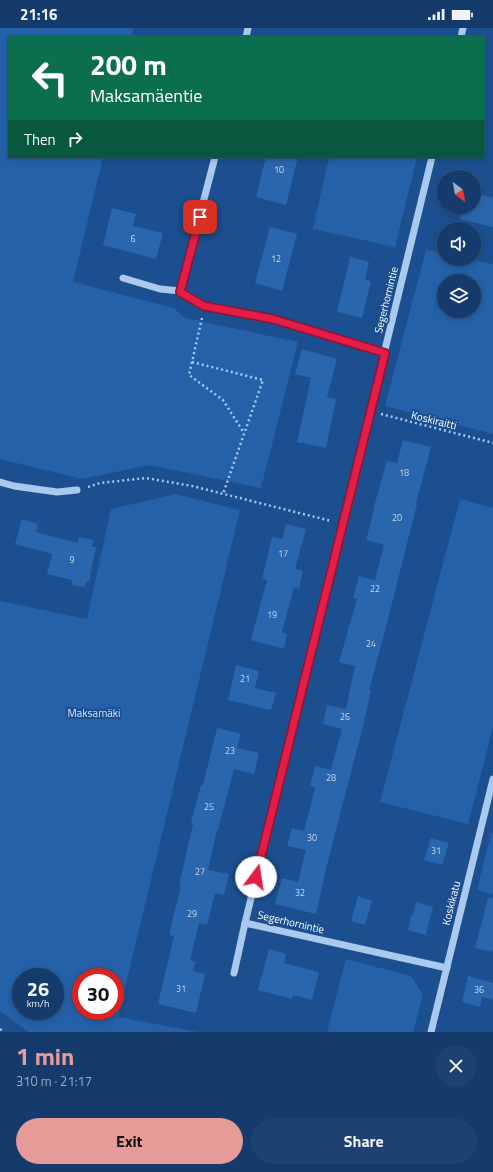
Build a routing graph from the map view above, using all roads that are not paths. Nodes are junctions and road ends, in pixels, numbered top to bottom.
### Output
1 (215, 158) edge
2 (432, 158) edge
3 (123, 278) dead end
4 (180, 292) junction
5 (385, 353) junction
6 (0, 482) edge
7 (77, 490) road end
8 (493, 779) edge
9 (245, 923) junction
10 (447, 968) junction
11 (234, 973) dead end
12 (431, 1032) edge

1 - 4 street
2 - 5 street, Segerhornintie
3 - 4 street
4 - 5 street
5 - 9 street, Segerhornintie
6 - 7 street
8 - 10 street, Koskikatu
9 - 10 street, Segerhornintie
9 - 11 street
10 - 12 street, Koskikatu

